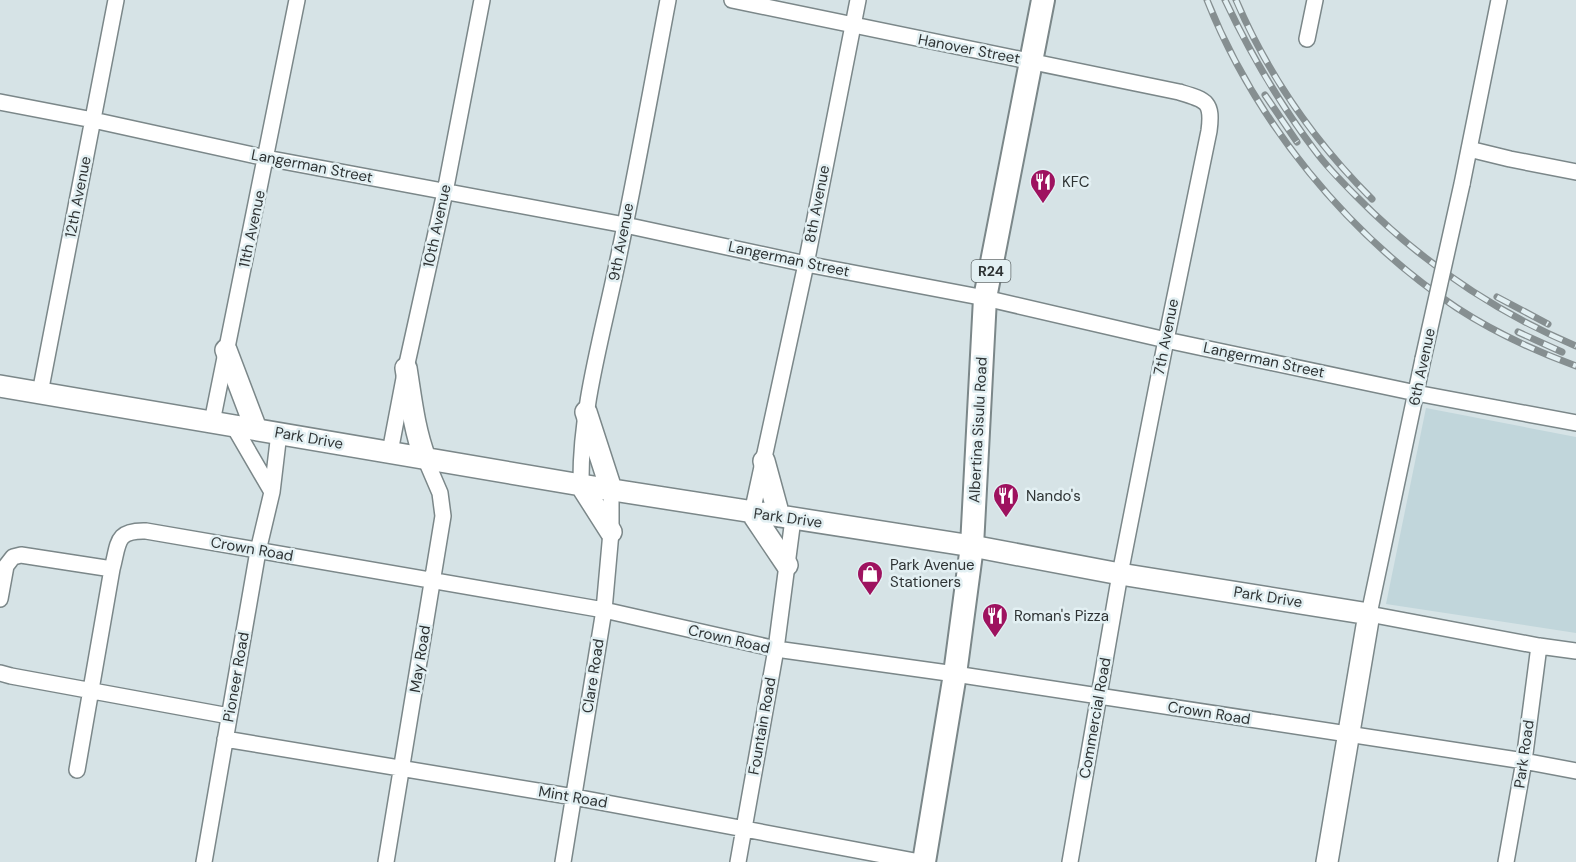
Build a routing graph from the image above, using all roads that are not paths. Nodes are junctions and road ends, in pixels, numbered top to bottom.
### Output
1 (116, 0) edge
2 (297, 0) edge
3 (482, 0) edge
4 (668, 0) edge
5 (732, 0) edge
6 (858, 0) edge
7 (1043, 0) edge
8 (1315, 0) edge
9 (1499, 0) edge
10 (852, 26) junction
11 (1307, 39) dead end
12 (1031, 62) junction
13 (0, 102) edge
14 (1206, 102) joint
15 (93, 120) junction
16 (1469, 149) junction
17 (266, 158) junction
18 (1576, 172) edge
19 (445, 192) junction
20 (625, 225) junction
21 (806, 264) junction
22 (986, 298) junction
23 (1166, 340) junction
24 (226, 350) junction
25 (406, 368) junction
26 (0, 387) edge
27 (40, 393) junction
28 (1416, 393) junction
29 (586, 412) junction
30 (212, 422) junction
31 (1576, 423) edge
32 (233, 425) junction
33 (256, 429) junction
34 (279, 433) junction
35 (390, 452) junction
36 (425, 458) junction
37 (764, 461) junction
38 (581, 485) junction
39 (611, 489) junction
40 (272, 492) junction
41 (752, 513) junction
42 (786, 517) junction
43 (611, 532) junction
44 (972, 546) junction
45 (258, 551) junction
46 (787, 565) junction
47 (112, 569) junction
48 (1120, 574) junction
49 (433, 580) junction
50 (0, 599) edge
51 (604, 610) junction
52 (1368, 614) junction
53 (1539, 646) junction
54 (776, 649) junction
55 (1576, 651) edge
56 (0, 673) edge
57 (955, 674) junction
58 (91, 690) junction
59 (1099, 696) junction
60 (229, 716) junction
61 (1349, 735) junction
62 (225, 739) junction
63 (1524, 761) junction
64 (401, 768) junction
65 (77, 770) dead end
66 (1576, 771) edge
67 (574, 797) junction
68 (744, 829) junction
69 (204, 862) edge
70 (386, 862) edge
71 (563, 862) edge
72 (738, 862) edge
73 (922, 862) edge
74 (1070, 862) edge
75 (1327, 862) edge
76 (1506, 862) edge

1 - 15 street, 12th Avenue
2 - 17 street, 11th Avenue
3 - 19 street, 10th Avenue
4 - 20 street, 9th Avenue
5 - 10 street, Hanover Street
6 - 10 street, 8th Avenue
7 - 12 main road, Albertina Sisulu Road / R24
8 - 11 street
9 - 16 street, 6th Avenue
10 - 12 street, Hanover Street
10 - 21 street, 8th Avenue
12 - 14 street, Hanover Street
12 - 22 main road, Albertina Sisulu Road / R24
13 - 15 street, Langerman Street
14 - 23 street, 7th Avenue
15 - 17 street, Langerman Street
15 - 27 street, 12th Avenue
16 - 18 street
16 - 28 street, 6th Avenue, bridge
17 - 19 street, Langerman Street
17 - 24 street, 11th Avenue
19 - 20 street, Langerman Street
19 - 25 street, 10th Avenue
20 - 21 street, Langerman Street
20 - 29 street, 9th Avenue
21 - 22 street, Langerman Street
21 - 37 street, 8th Avenue
22 - 23 street, Langerman Street
22 - 44 main road, Albertina Sisulu Road / R24
23 - 28 street, Langerman Street
23 - 48 street, 7th Avenue
24 - 30 street, 11th Avenue
24 - 33 street
25 - 35 street, 10th Avenue
25 - 36 street
26 - 27 street, Park Drive
27 - 30 street, Park Drive
28 - 31 street, Langerman Street
28 - 52 street, 6th Avenue
29 - 38 street, 9th Avenue
29 - 39 street
30 - 32 street, Park Drive
32 - 33 street, Park Drive
32 - 40 street
33 - 34 street, Park Drive
34 - 35 street, Park Drive
34 - 40 street, Pioneer Road
35 - 36 street, Park Drive
36 - 38 street, Park Drive
36 - 49 street, May Road
37 - 41 street, 8th Avenue
37 - 42 street
38 - 39 street, Park Drive
38 - 43 street
39 - 41 street, Park Drive
39 - 43 street, Clare Road
40 - 45 street, Pioneer Road
41 - 42 street, Park Drive
41 - 46 street
42 - 44 street, Park Drive
42 - 46 street, Fountain Road
43 - 51 street, Clare Road
44 - 48 street, Park Drive
44 - 57 main road, Albertina Sisulu Road / R24
45 - 47 street, Crown Road
45 - 49 street, Crown Road
45 - 60 street, Pioneer Road
46 - 54 street, Fountain Road
47 - 50 street
47 - 58 street, Crown Road
48 - 52 street, Park Drive
48 - 59 street, Commercial Road
49 - 51 street, Crown Road
49 - 64 street, May Road
51 - 54 street, Crown Road
51 - 67 street, Clare Road
52 - 53 street, Park Drive
52 - 61 street, 6th Avenue
53 - 55 street, Park Drive
53 - 63 street, Park Road
54 - 57 street, Crown Road
54 - 68 street, Fountain Road
56 - 58 street
57 - 59 street, Crown Road
57 - 73 main road, Albertina Sisulu Road / R24
58 - 60 street
58 - 65 street, Crown Road
59 - 61 street, Crown Road
59 - 74 street, Commercial Road
60 - 62 street, Pioneer Road
61 - 63 street, Crown Road
61 - 75 street, 6th Avenue
62 - 64 street, Mint Road
62 - 69 street, Pioneer Road
63 - 66 street, Crown Road
63 - 76 street, Park Road
64 - 67 street, Mint Road
64 - 70 street, May Road
67 - 68 street, Mint Road
67 - 71 street, Clare Road
68 - 72 street, Fountain Road
68 - 73 street, Mint Road

